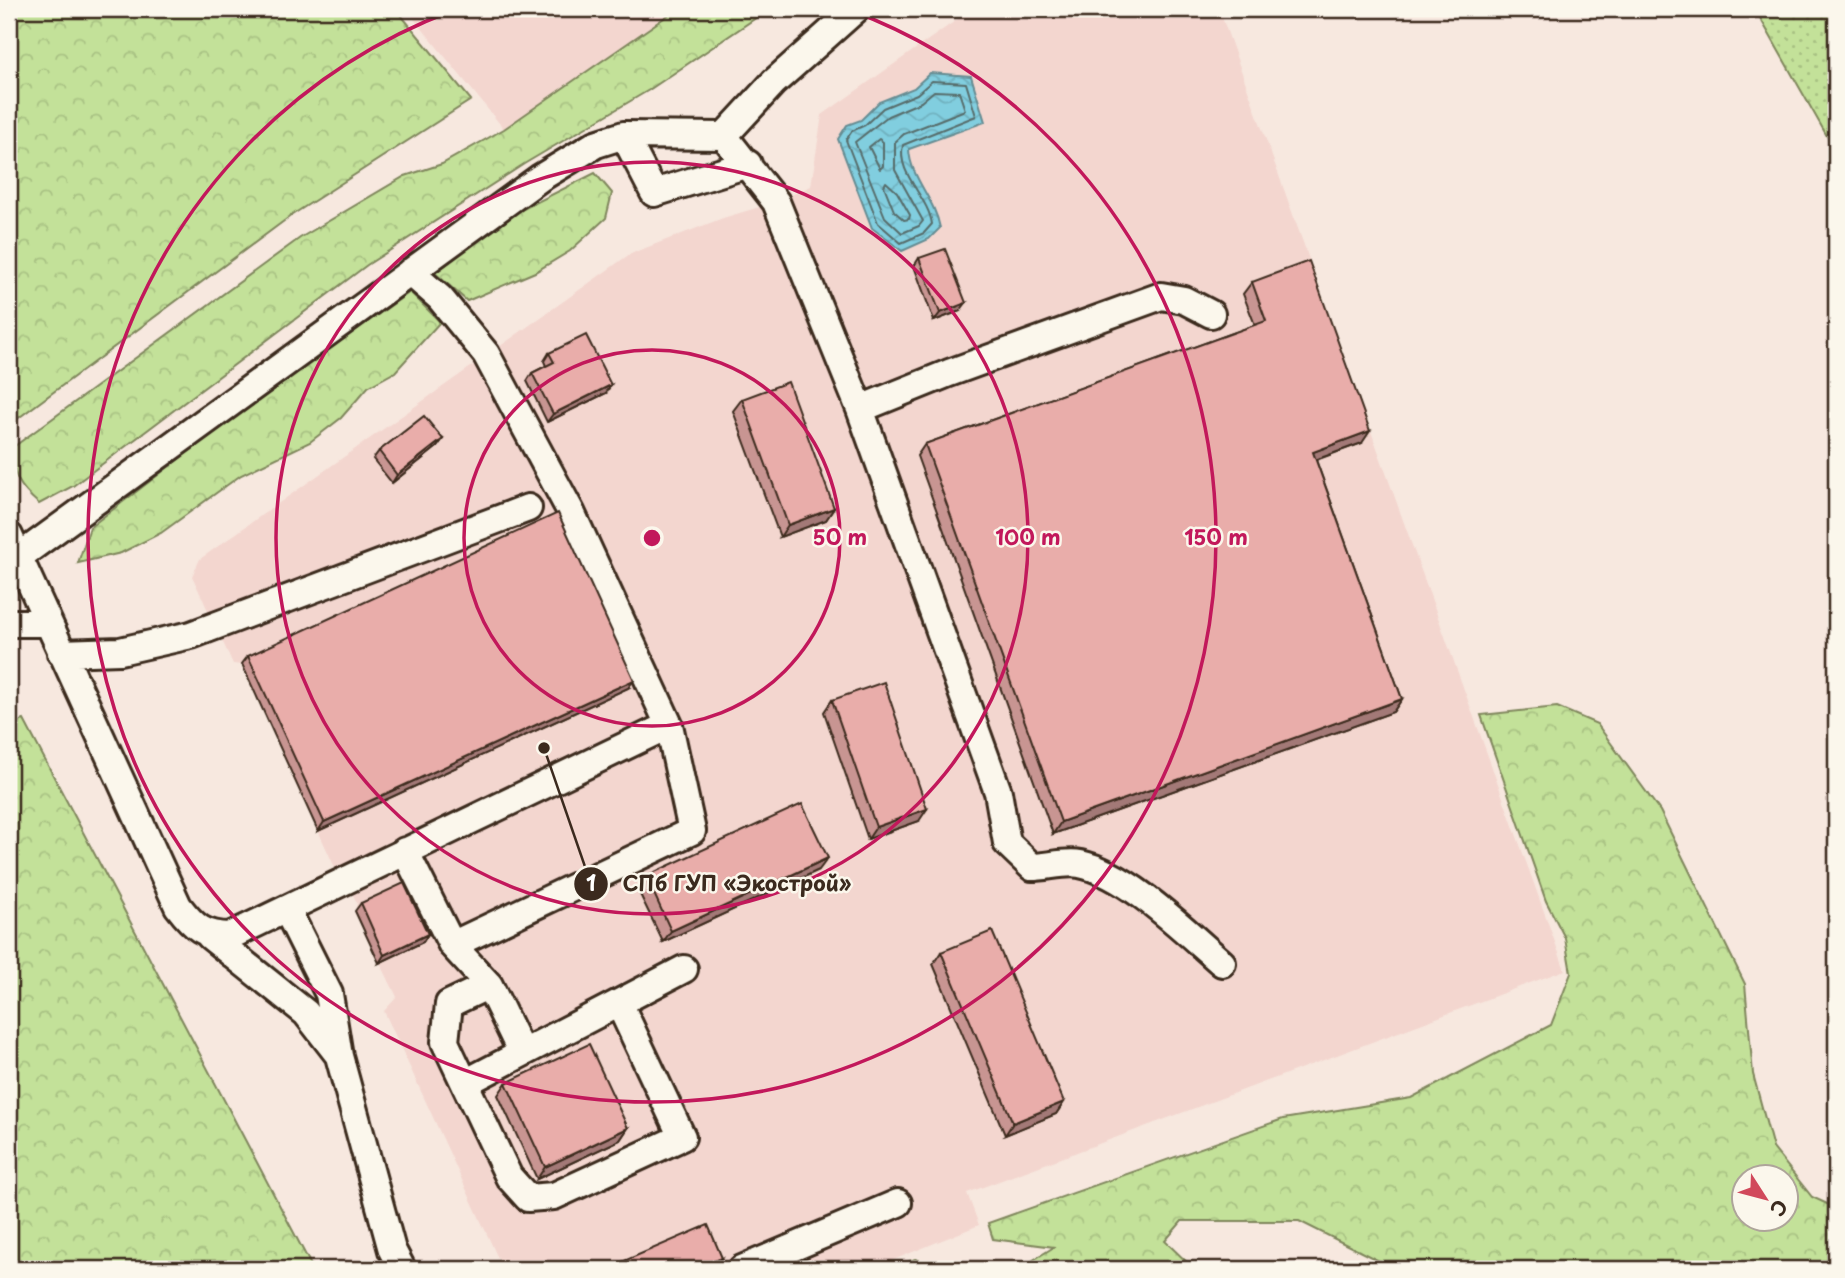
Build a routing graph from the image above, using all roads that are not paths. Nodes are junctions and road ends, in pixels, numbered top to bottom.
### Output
1 (856, 9) edge
2 (624, 135) junction
3 (724, 136) junction
4 (748, 164) junction
5 (410, 272) junction
6 (1211, 314) dead end
7 (860, 410) junction
8 (528, 508) dead end
9 (12, 552) edge
10 (9, 622) edge
11 (48, 624) junction
12 (61, 653) junction
13 (669, 725) junction
14 (405, 851) junction
15 (288, 910) junction
16 (210, 936) junction
17 (452, 945) junction
18 (1222, 963) dead end
19 (684, 969) dead end
20 (489, 985) junction
21 (619, 1003) junction
22 (522, 1053) junction
23 (339, 1056) junction
24 (465, 1083) junction
25 (898, 1203) dead end
26 (402, 1269) edge
27 (742, 1269) edge

1 - 3 street
2 - 3 street
2 - 4 street
2 - 5 street
3 - 4 street
4 - 7 street
5 - 9 street
5 - 13 street
6 - 7 street
7 - 18 street
8 - 12 street
9 - 11 street
10 - 11 street
11 - 12 street
12 - 16 street
13 - 14 street
13 - 17 street
14 - 15 street
14 - 17 street
15 - 16 street
15 - 23 street
16 - 23 street
17 - 20 street
19 - 21 street
20 - 22 street
20 - 24 street
21 - 22 street
21 - 24 street
22 - 24 street
23 - 26 street
25 - 27 street

